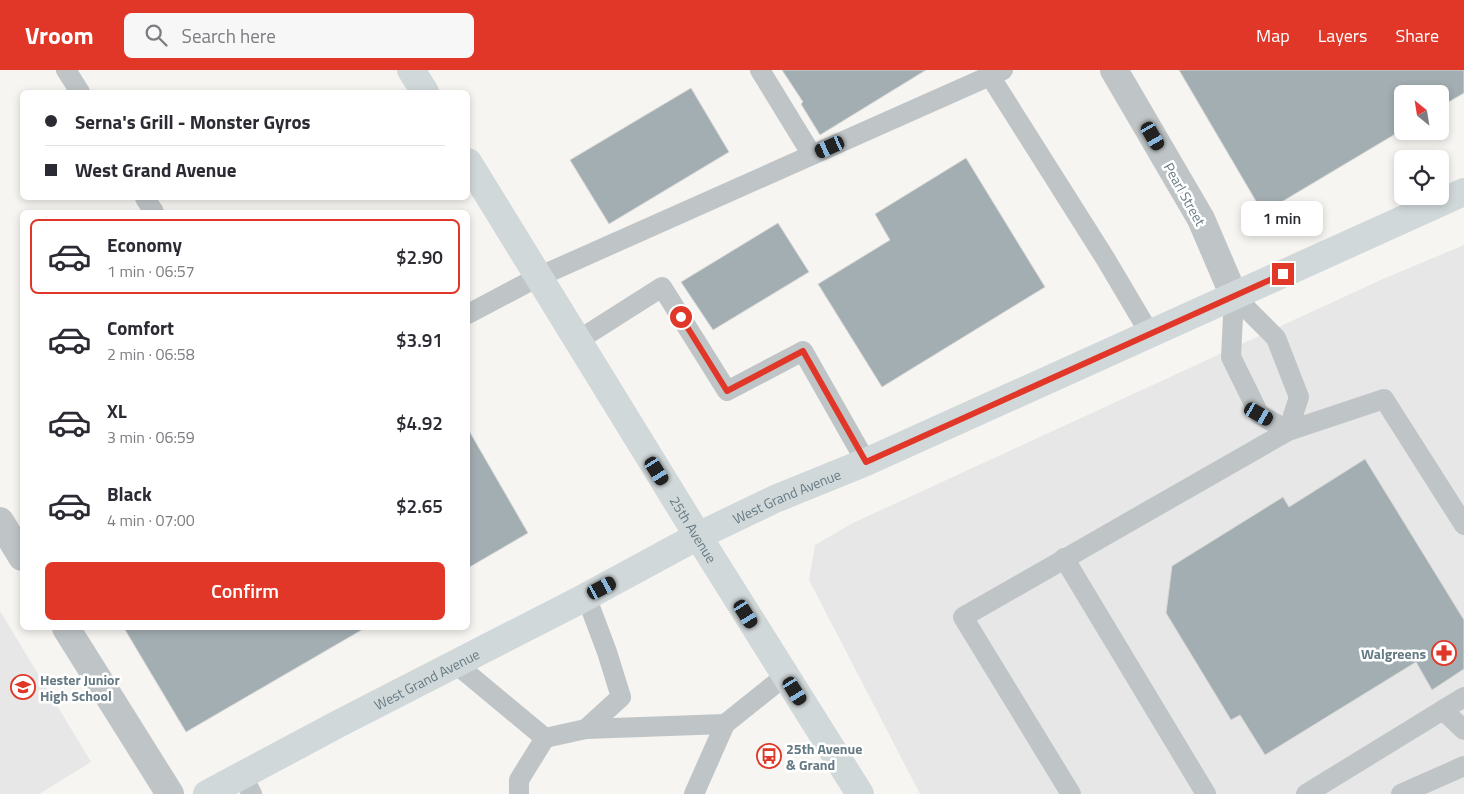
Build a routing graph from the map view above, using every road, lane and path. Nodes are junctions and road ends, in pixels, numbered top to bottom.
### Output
1 (66, 70) edge
2 (411, 70) edge
3 (760, 70) edge
4 (1114, 70) edge
5 (997, 73) edge
6 (79, 90) edge
7 (424, 90) edge
8 (812, 155) junction
9 (470, 165) edge
10 (1464, 192) edge
11 (538, 277) junction
12 (1234, 296) junction
13 (470, 313) edge
14 (1150, 334) junction
15 (577, 341) junction
16 (1288, 431) junction
17 (866, 462) junction
18 (0, 521) edge
19 (1464, 525) edge
20 (698, 536) junction
21 (20, 550) edge
22 (1064, 558) junction
23 (586, 596) junction
24 (67, 630) edge
25 (456, 664) junction
26 (785, 676) junction
27 (1464, 697) edge
28 (1443, 710) junction
29 (725, 724) junction
30 (586, 729) junction
31 (1464, 730) edge
32 (545, 738) junction
33 (1464, 766) edge
34 (247, 785) edge
35 (170, 794) edge
36 (207, 794) edge
37 (519, 794) edge
38 (694, 794) edge
39 (860, 794) edge
40 (1071, 794) edge
41 (1206, 794) edge
42 (1306, 794) edge
43 (1400, 794) edge

1 - 6 lane
2 - 7 main road
3 - 8 lane
4 - 12 street, Pearl Street
5 - 8 lane
5 - 14 lane
8 - 11 lane
9 - 11 main road, 25th Avenue
10 - 12 main road, West Grand Avenue
11 - 13 lane
11 - 15 main road, 25th Avenue
12 - 14 main road, West Grand Avenue
12 - 16 lane
12 - 16 lane
14 - 17 main road, West Grand Avenue
15 - 17 lane
15 - 20 main road, 25th Avenue
16 - 19 lane
16 - 22 lane
17 - 20 main road, West Grand Avenue
18 - 21 street
20 - 23 main road, West Grand Avenue
20 - 26 main road, 25th Avenue
22 - 40 lane
22 - 41 lane
23 - 25 main road, West Grand Avenue
23 - 30 lane
24 - 35 street
25 - 32 lane
25 - 34 main road, West Grand Avenue
26 - 29 lane
26 - 39 main road, 25th Avenue
27 - 28 lane
28 - 31 lane
28 - 42 lane
29 - 30 lane
29 - 38 lane
30 - 32 lane
32 - 37 lane
33 - 43 lane
34 - 36 main road, West Grand Avenue

